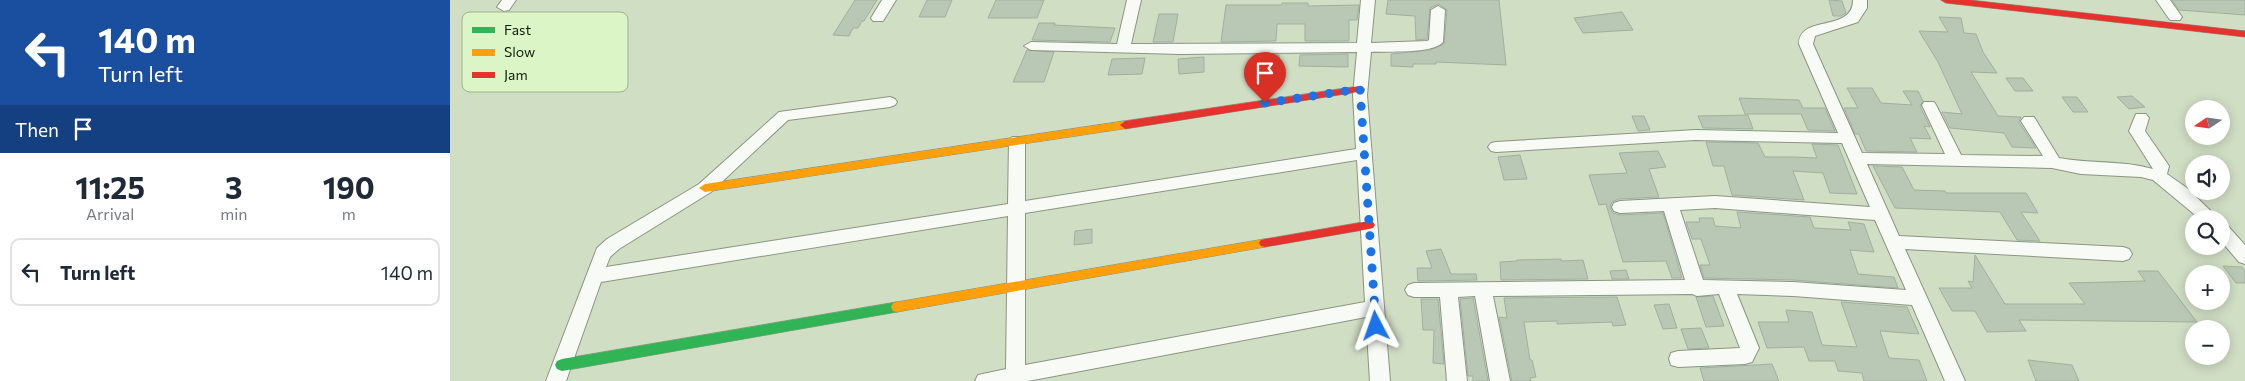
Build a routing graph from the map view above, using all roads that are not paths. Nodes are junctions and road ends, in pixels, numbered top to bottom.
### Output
1 (889, 0) edge
2 (1134, 0) edge
3 (1368, 0) edge
4 (1860, 0) edge
5 (1946, 0) edge
6 (2040, 0) edge
7 (2163, 0) edge
8 (1438, 10) dead end
9 (2175, 17) junction
10 (878, 18) dead end
11 (2245, 25) edge
12 (2245, 34) edge
13 (1031, 46) dead end
14 (1365, 48) junction
15 (1123, 49) junction
16 (1360, 89) junction
17 (890, 102) dead end
18 (1928, 105) dead end
19 (2141, 118) dead end
20 (2029, 121) dead end
21 (1846, 138) junction
22 (1017, 141) junction
23 (1496, 147) dead end
24 (1364, 153) junction
25 (1857, 158) junction
26 (1956, 160) junction
27 (2052, 162) junction
28 (2160, 176) junction
29 (705, 188) junction
30 (1670, 204) junction
31 (1620, 207) dead end
32 (1016, 208) junction
33 (2201, 210) edge
34 (1881, 214) junction
35 (1368, 225) junction
36 (2230, 240) edge
37 (1894, 242) junction
38 (2123, 254) dead end
39 (2245, 257) edge
40 (595, 276) junction
41 (1016, 286) junction
42 (1725, 287) junction
43 (1697, 289) junction
44 (1414, 290) dead end
45 (1448, 290) junction
46 (1483, 290) junction
47 (1917, 298) junction
48 (1374, 308) junction
49 (1678, 359) dead end
50 (562, 365) junction
51 (1015, 378) edge
52 (556, 381) edge
53 (985, 381) edge
54 (1380, 381) edge
55 (1457, 381) edge
56 (1500, 381) edge
57 (1955, 381) edge

1 - 10 street
2 - 15 street
3 - 14 street
4 - 21 street
5 - 12 main road
6 - 9 main road
7 - 9 street
8 - 14 street
9 - 11 main road
13 - 15 street
14 - 15 street
14 - 16 street
16 - 22 main road
16 - 24 street
17 - 29 street
18 - 26 street
19 - 28 street
20 - 27 street
21 - 23 street
21 - 25 street
22 - 29 main road
22 - 32 street
24 - 32 street
24 - 35 street
25 - 26 street
25 - 34 street
26 - 27 street
27 - 28 street
28 - 33 street
29 - 40 street
30 - 31 street
30 - 34 street
30 - 43 street
32 - 40 street
32 - 41 street
34 - 37 street
35 - 41 main road
35 - 48 street
36 - 39 street
37 - 38 street
37 - 47 street
40 - 50 street
41 - 50 main road
41 - 51 street
42 - 43 street
42 - 47 street
42 - 49 street
43 - 46 street
44 - 45 street
45 - 46 street
45 - 55 street
46 - 56 street
47 - 57 street
48 - 51 street
48 - 54 street
50 - 52 street
51 - 53 street

